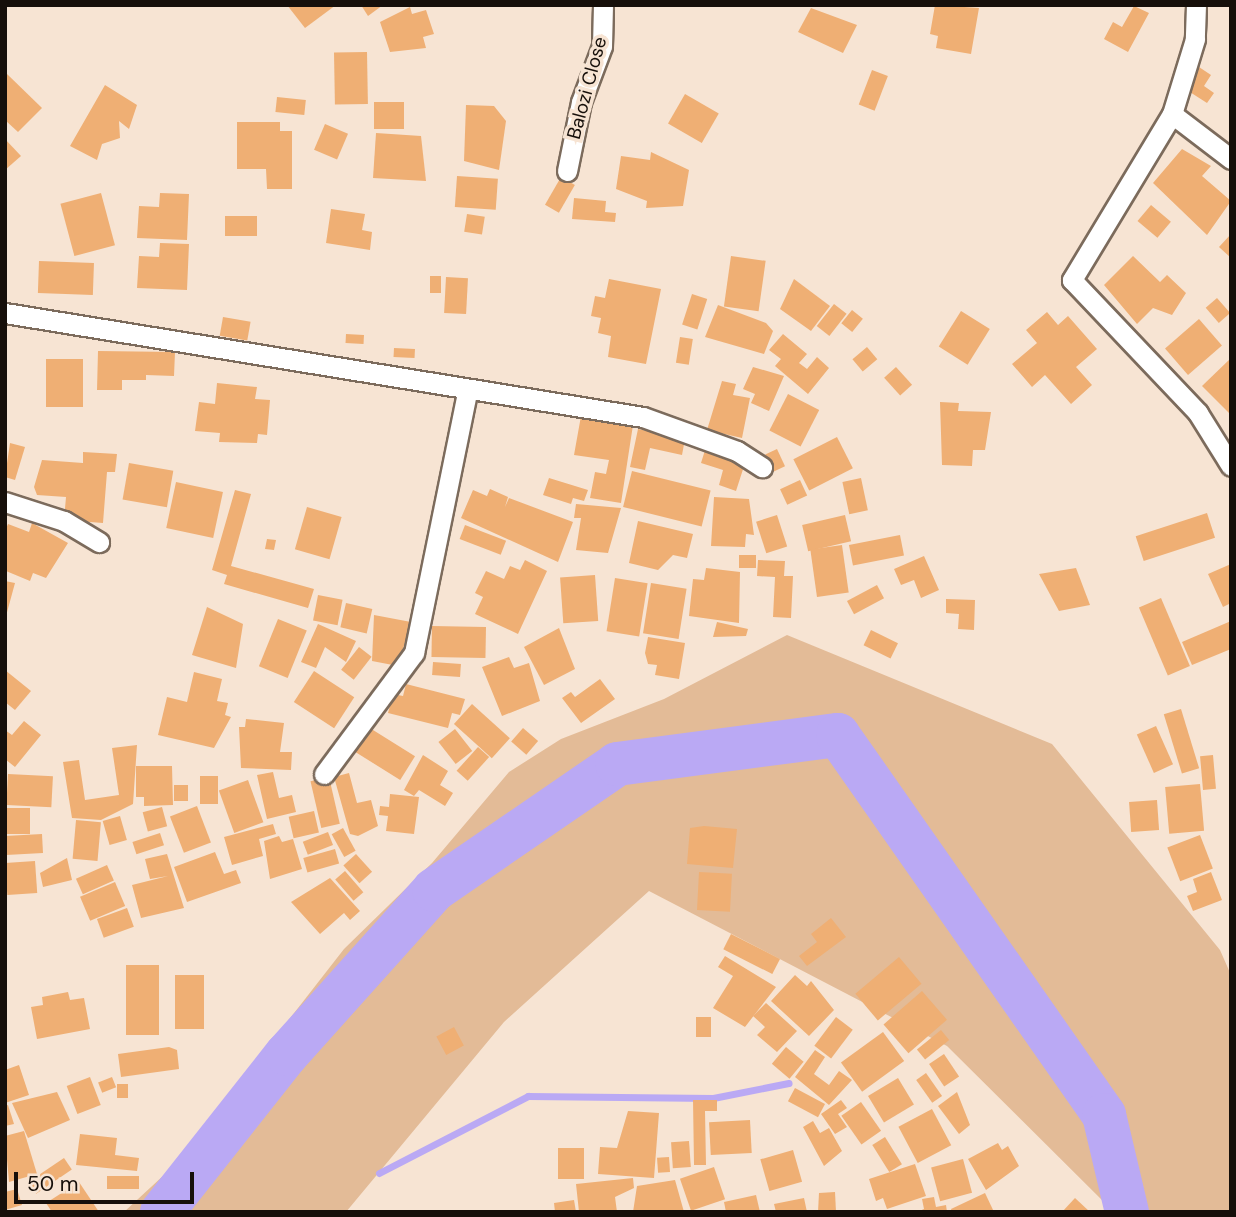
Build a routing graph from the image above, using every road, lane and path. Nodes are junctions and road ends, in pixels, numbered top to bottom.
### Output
1 (603, 5) edge
2 (1196, 5) edge
3 (1172, 114) junction
4 (1231, 159) edge
5 (567, 171) dead end
6 (5, 313) edge
7 (467, 392) junction
8 (1231, 466) edge
9 (762, 467) dead end
10 (5, 502) edge
11 (99, 542) dead end
12 (324, 774) dead end

1 - 5 street, Balozi Close
2 - 3 street
3 - 4 street
3 - 8 street
6 - 7 street
7 - 9 street
7 - 12 street
10 - 11 street

